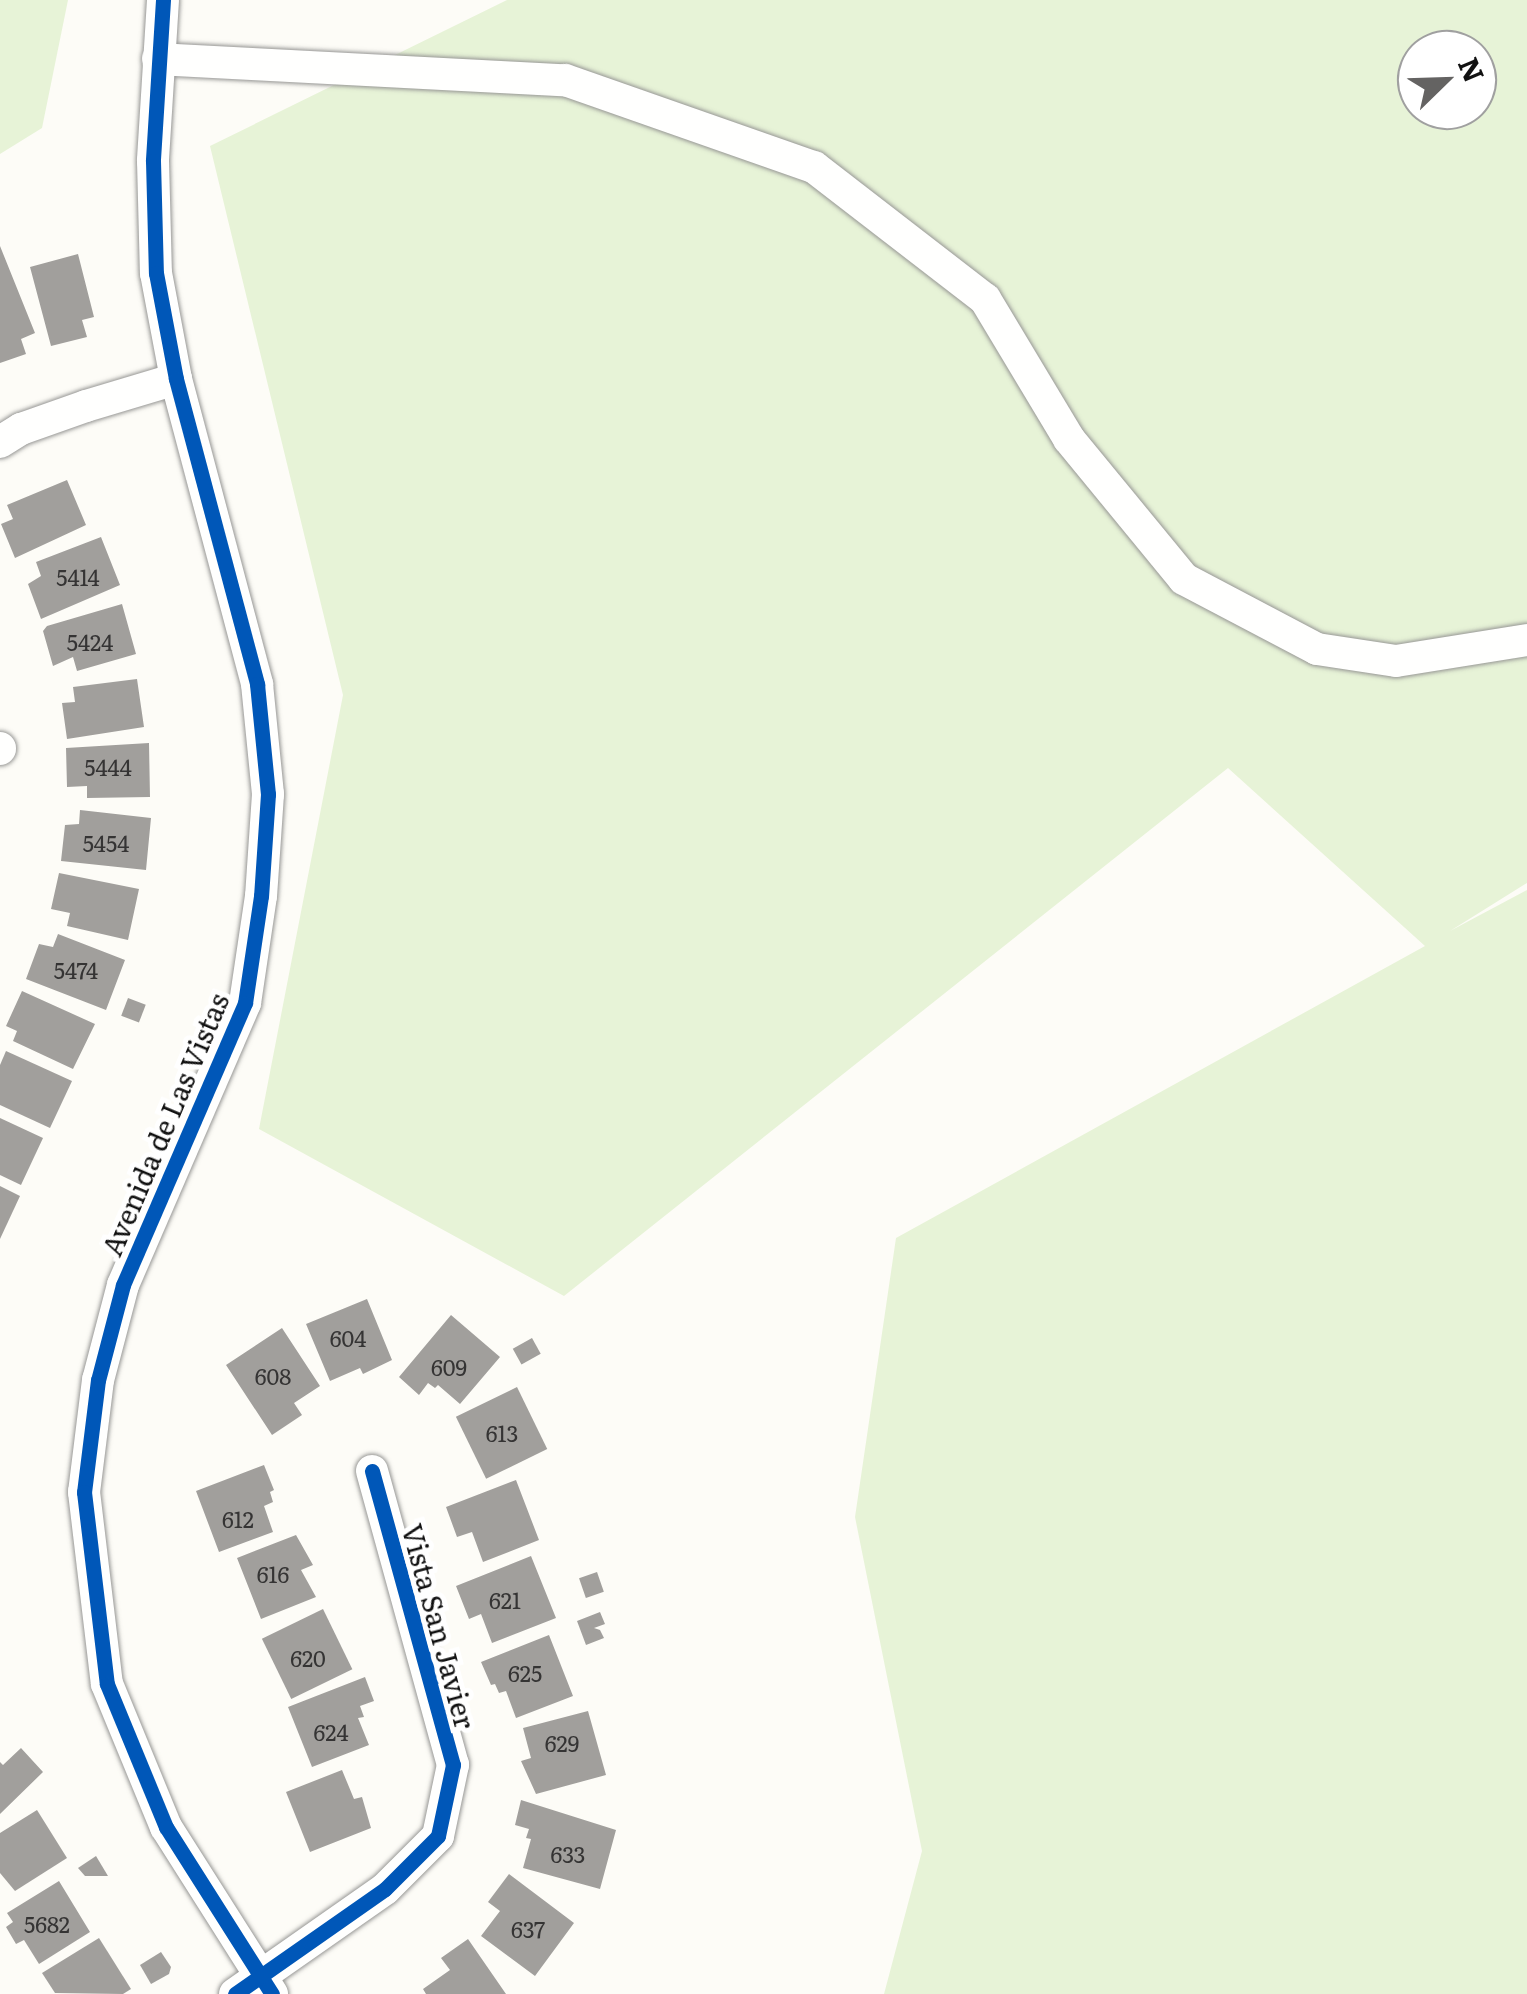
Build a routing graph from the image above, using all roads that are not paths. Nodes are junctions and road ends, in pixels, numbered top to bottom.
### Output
1 (163, 0) edge
2 (158, 59) junction
3 (176, 379) junction
4 (0, 442) edge
5 (1527, 640) edge
6 (372, 1471) dead end
7 (256, 1989) edge

1 - 2 street, Avenida de Las Vistas
2 - 3 street, Avenida de Las Vistas
2 - 5 street
3 - 4 street
3 - 7 street, Avenida de Las Vistas
6 - 7 street, Vista San Javier

